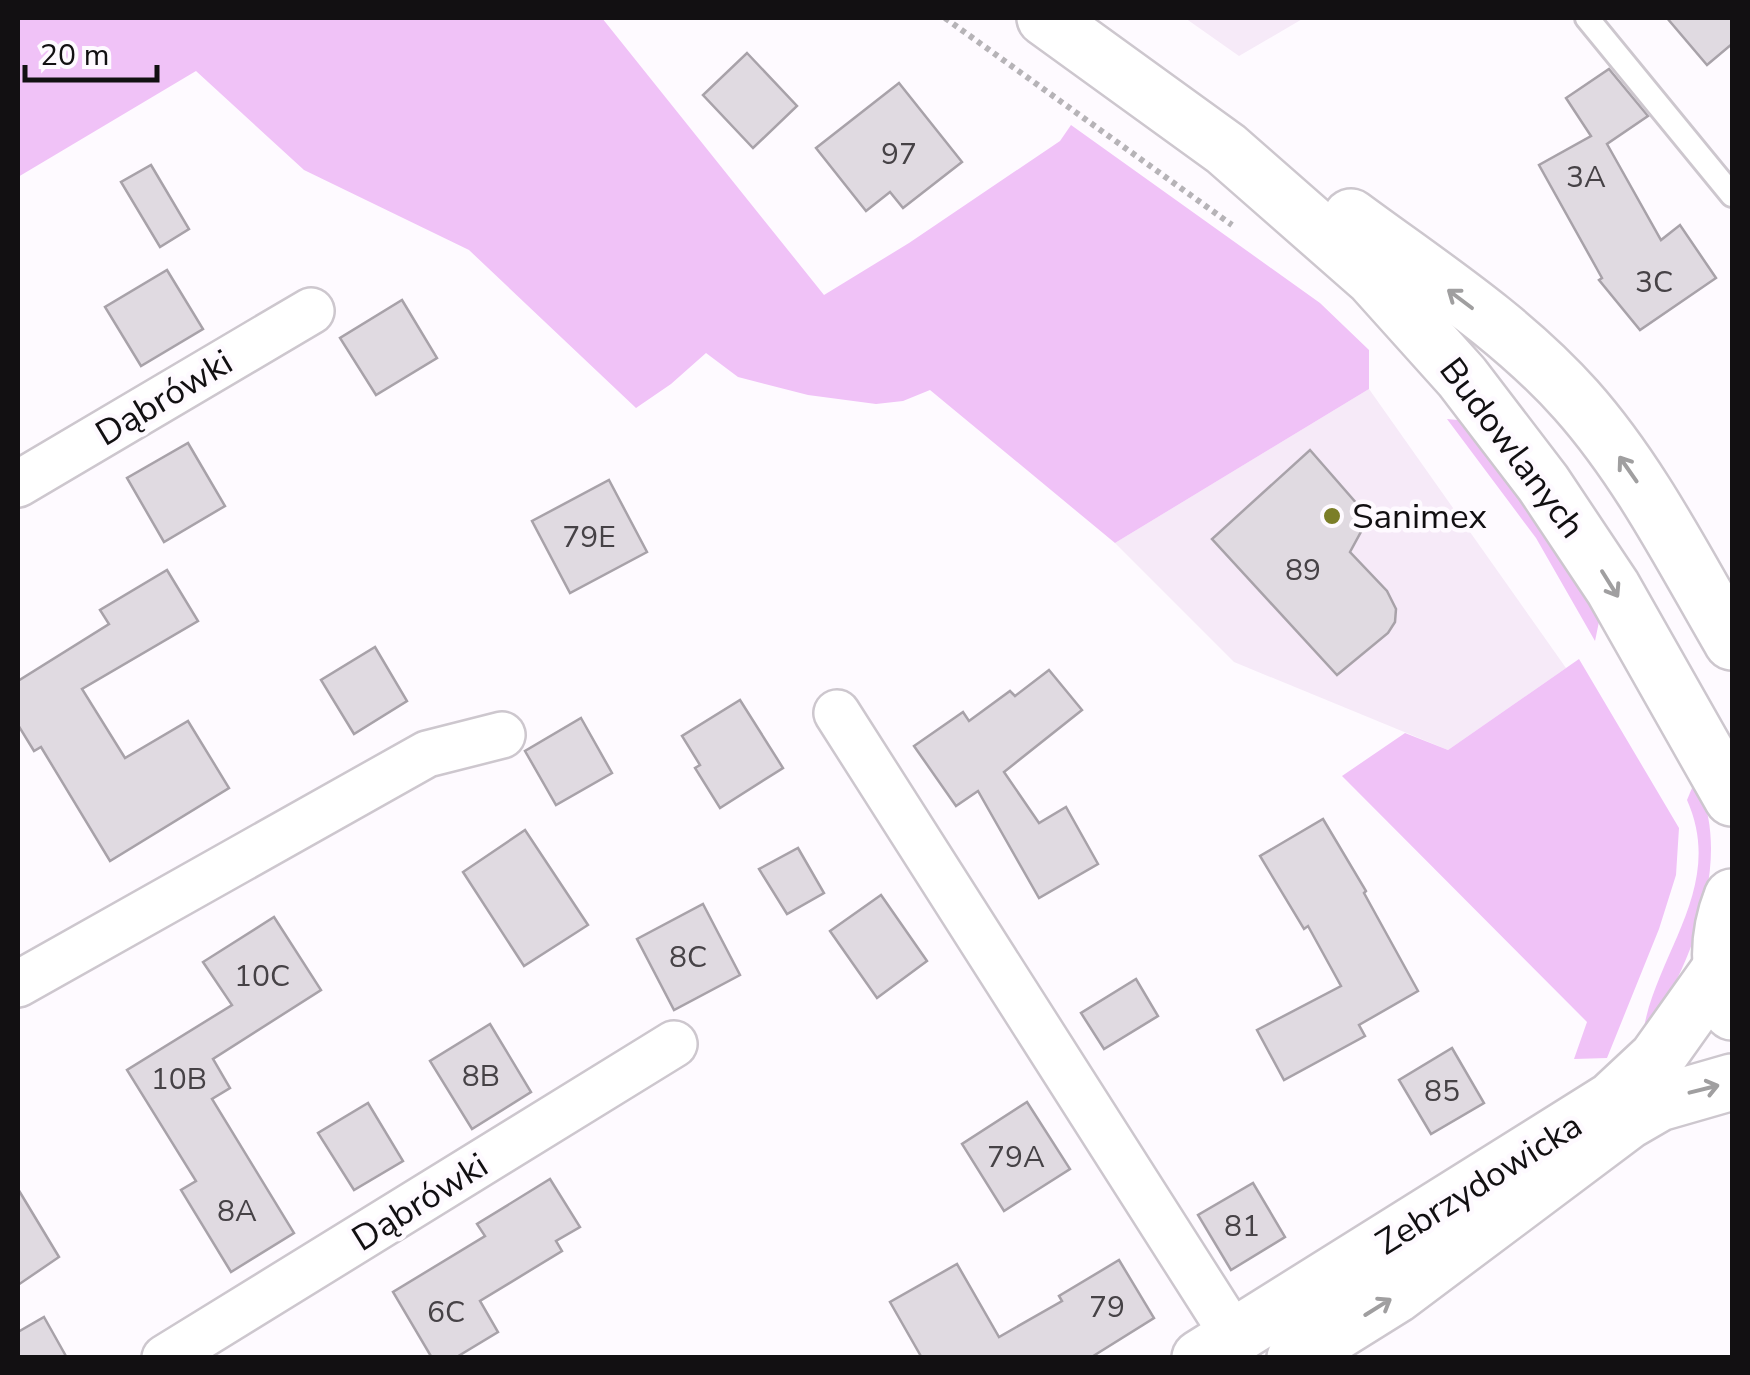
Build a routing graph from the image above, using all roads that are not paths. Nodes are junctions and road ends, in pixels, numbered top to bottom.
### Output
1 (1044, 18) edge
2 (1587, 18) edge
3 (1226, 149) junction
4 (1732, 194) edge
5 (311, 311) dead end
6 (18, 484) edge
7 (1732, 642) edge
8 (837, 713) dead end
9 (502, 735) dead end
10 (1732, 798) edge
11 (1732, 897) edge
12 (18, 984) edge
13 (1727, 990) edge
14 (674, 1044) dead end
15 (1732, 1082) edge
16 (1223, 1350) edge
17 (164, 1358) edge
18 (1295, 1358) edge

1 - 3 main road, Budowlanych
2 - 4 lane
7 -> 3 main road, Budowlanych
3 -> 10 main road, Budowlanych
5 - 6 street, Dąbrówki
8 - 16 street
9 - 12 street
11 - 13 main road
13 - 16 main road, Zebrzydowicka
14 - 17 street, Dąbrówki
18 -> 15 main road, Zebrzydowicka

